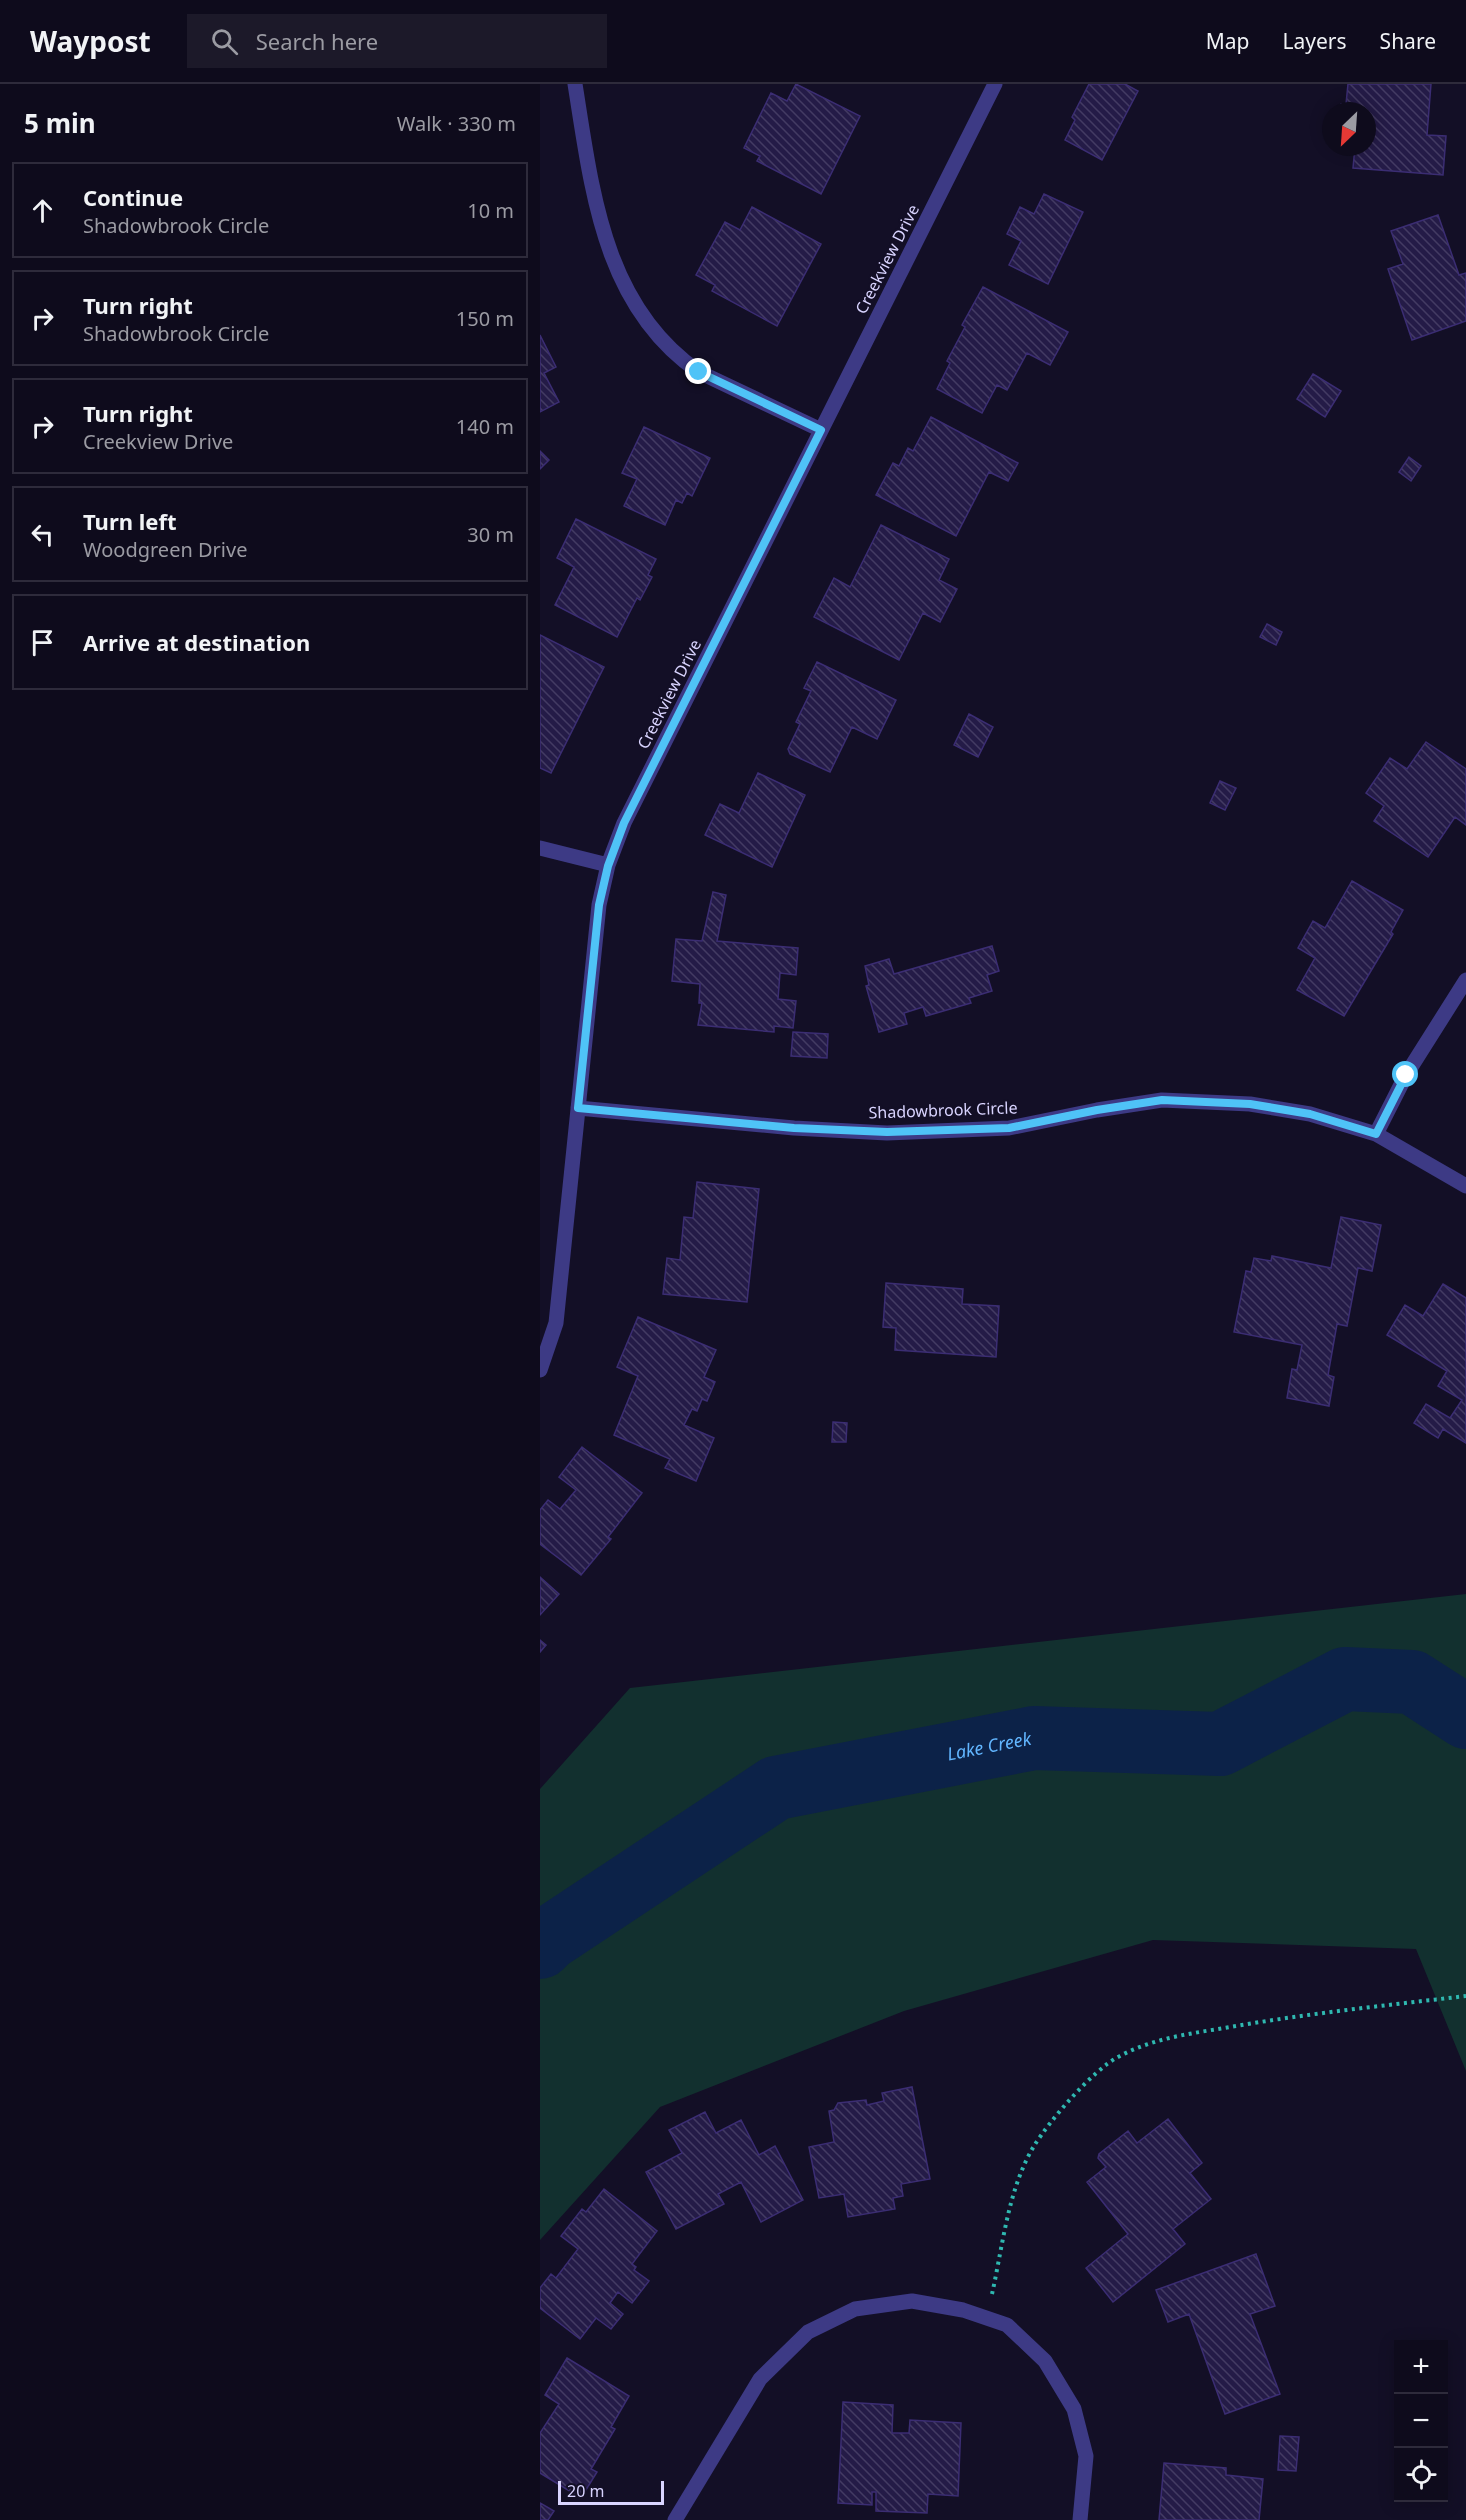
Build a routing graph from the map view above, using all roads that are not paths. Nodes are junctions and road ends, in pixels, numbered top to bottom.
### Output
1 (575, 84) edge
2 (995, 84) edge
3 (821, 430) junction
4 (540, 848) edge
5 (608, 866) junction
6 (1466, 980) edge
7 (578, 1108) junction
8 (1376, 1134) junction
9 (1466, 1186) edge
10 (540, 1370) edge
11 (675, 2520) edge
12 (1080, 2520) edge

1 - 3 street
2 - 3 street, Creekview Drive
3 - 5 street, Creekview Drive
4 - 5 street
5 - 7 street, Creekview Drive
6 - 8 street
7 - 8 street, Shadowbrook Circle
7 - 10 street, Creekview Drive
8 - 9 street, Shadowbrook Circle
11 - 12 street

